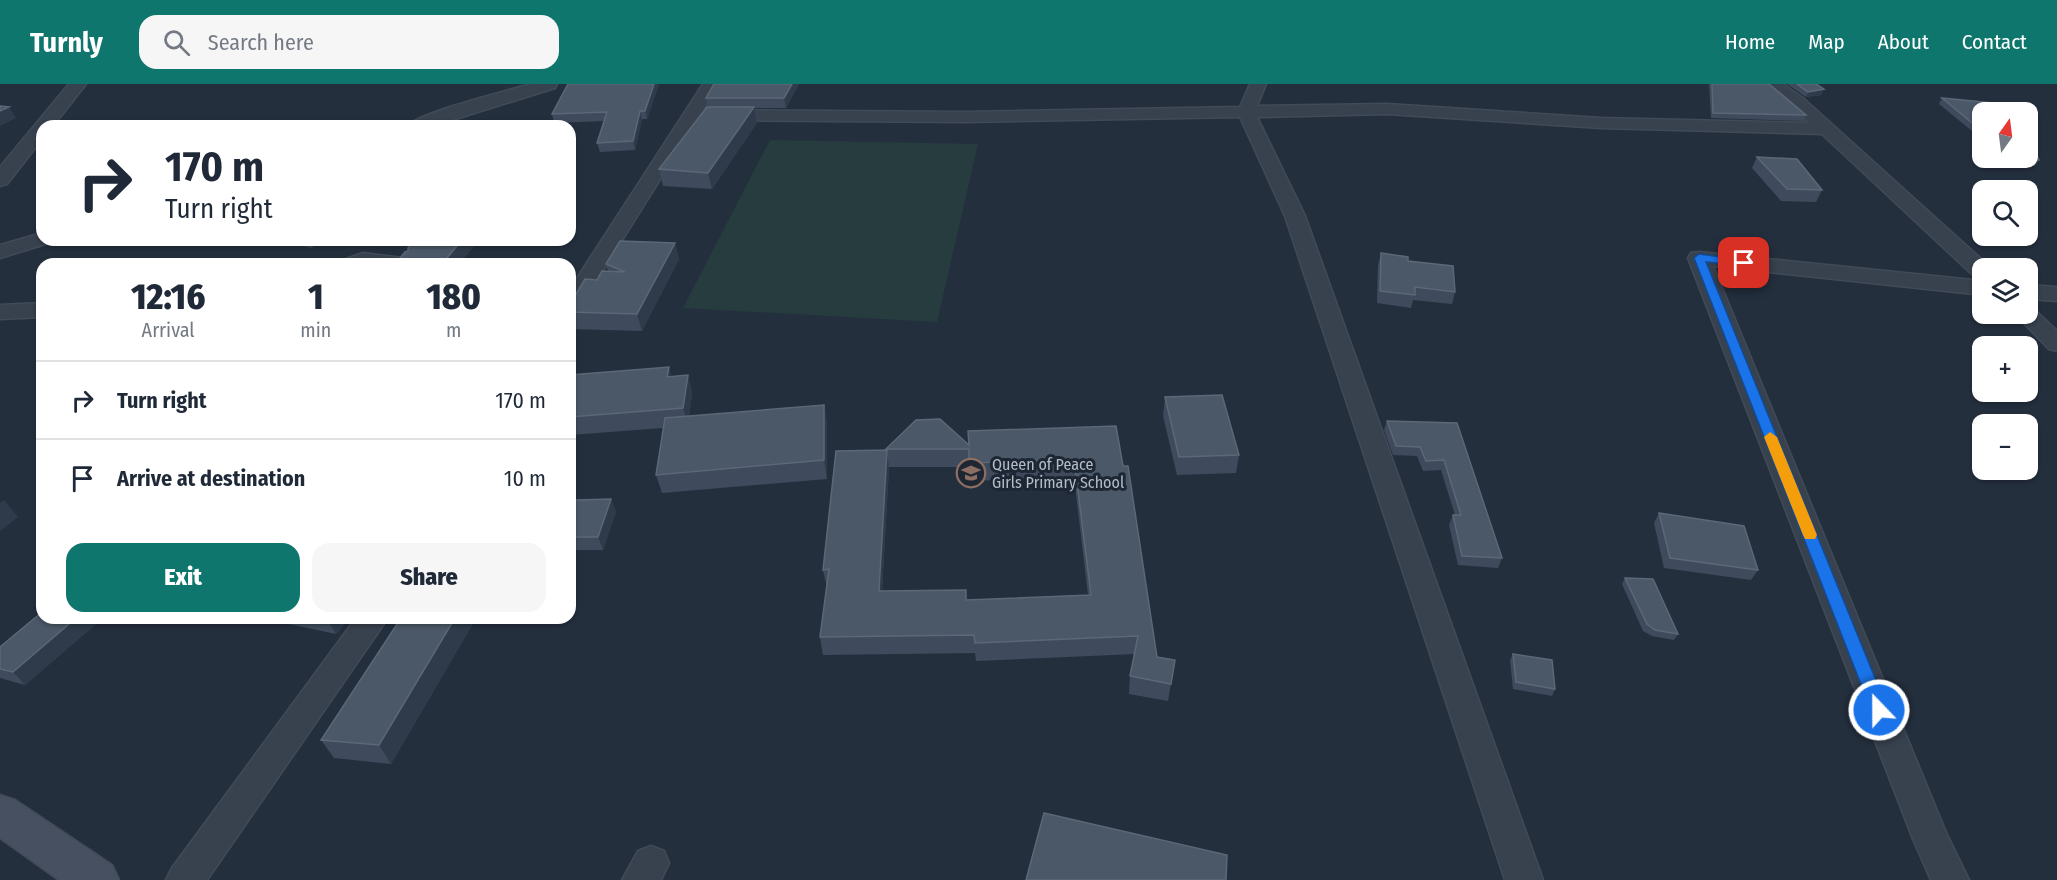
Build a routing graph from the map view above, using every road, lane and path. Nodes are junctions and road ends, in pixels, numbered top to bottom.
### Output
1 (78, 84) edge
2 (549, 84) edge
3 (711, 84) edge
4 (1258, 84) edge
5 (1772, 84) edge
6 (1246, 112) junction
7 (691, 115) junction
8 (49, 120) edge
9 (432, 120) edge
10 (1826, 129) junction
11 (36, 136) edge
12 (0, 180) edge
13 (36, 241) edge
14 (0, 252) edge
15 (1972, 263) edge
16 (576, 285) edge
17 (1972, 287) edge
18 (2038, 293) edge
19 (2057, 294) edge
20 (36, 310) edge
21 (0, 312) edge
22 (2036, 324) edge
23 (2057, 344) edge
24 (369, 624) edge
25 (0, 814) edge
26 (96, 880) edge
27 (185, 880) edge
28 (1524, 880) edge
29 (1950, 880) edge

1 - 8 street
2 - 9 street
3 - 7 street
4 - 6 street
5 - 10 street
6 - 7 street
6 - 10 street
6 - 28 street
7 - 16 street
10 - 15 street
11 - 12 street
13 - 14 street
17 - 29 street
18 - 19 street
20 - 21 street
22 - 23 street
24 - 27 street
25 - 26 main road

